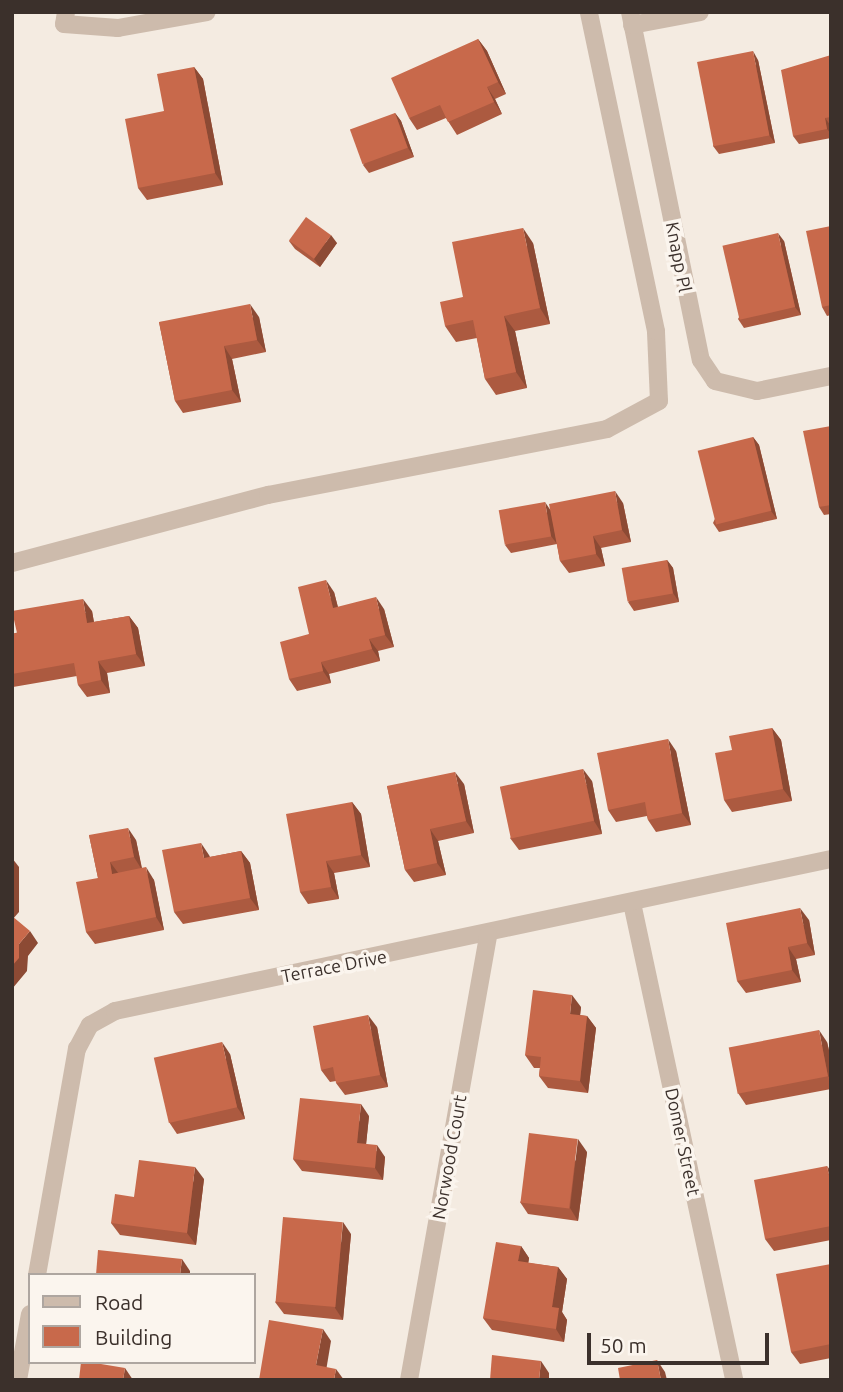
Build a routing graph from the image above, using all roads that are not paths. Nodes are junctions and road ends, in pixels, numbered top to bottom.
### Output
1 (66, 12) edge
2 (207, 12) edge
3 (589, 12) edge
4 (700, 12) edge
5 (631, 19) edge
6 (831, 376) edge
7 (12, 563) edge
8 (831, 859) edge
9 (632, 903) junction
10 (488, 935) junction
11 (37, 1273) edge
12 (28, 1325) edge
13 (18, 1380) edge
14 (409, 1380) edge
15 (734, 1380) edge

1 - 2 street
3 - 7 street
4 - 5 street
5 - 6 street, Knapp Pl
8 - 9 street, Terrace Drive
9 - 10 street, Terrace Drive
9 - 15 street, Domer Street
10 - 11 street, Terrace Drive
10 - 14 street, Norwood Court
12 - 13 street

